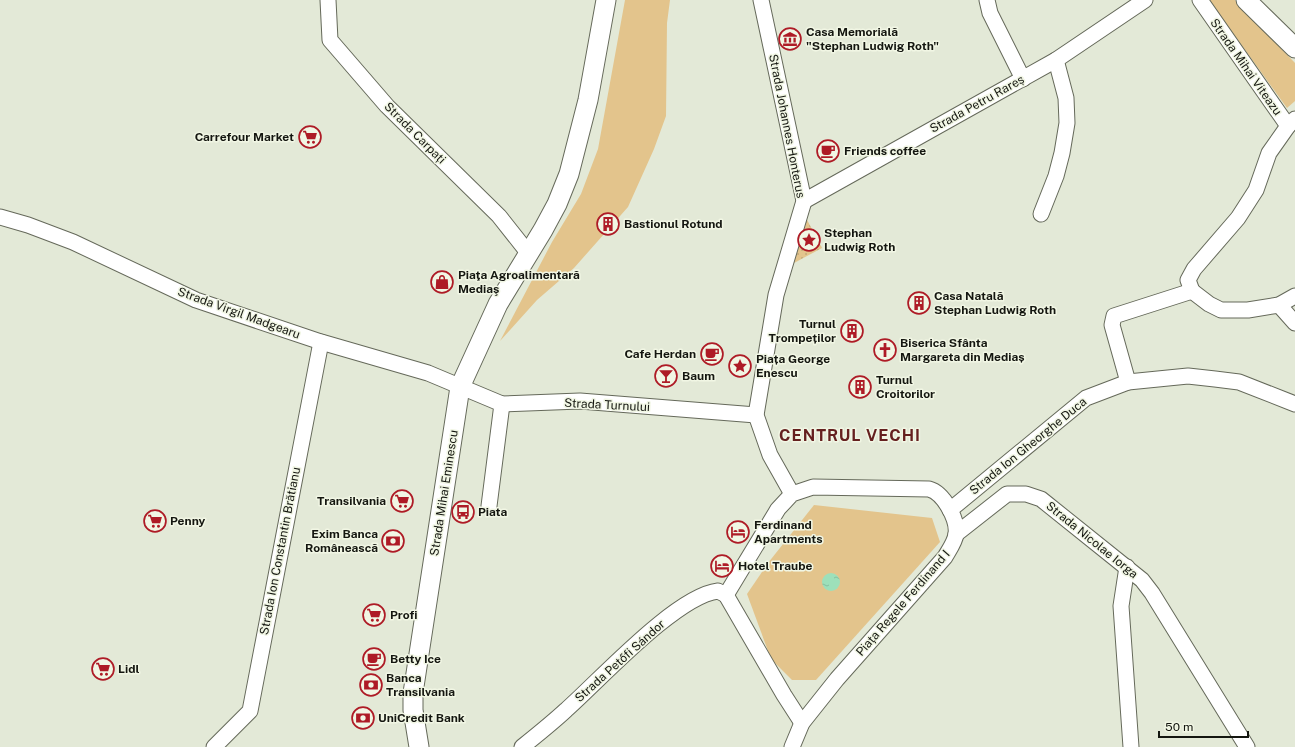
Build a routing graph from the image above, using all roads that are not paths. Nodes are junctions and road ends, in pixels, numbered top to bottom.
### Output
1 (328, 0) edge
2 (606, 0) edge
3 (761, 0) edge
4 (987, 0) edge
5 (1145, 0) edge
6 (1200, 0) edge
7 (1246, 0) edge
8 (1295, 48) edge
9 (1056, 60) junction
10 (1023, 79) junction
11 (1292, 122) edge
12 (804, 201) junction
13 (1041, 214) dead end
14 (0, 217) edge
15 (529, 254) junction
16 (1192, 291) junction
17 (1295, 296) edge
18 (1279, 305) junction
19 (1295, 323) edge
20 (321, 342) junction
21 (1128, 382) junction
22 (460, 387) junction
23 (502, 404) junction
24 (1295, 404) edge
25 (756, 415) junction
26 (792, 494) junction
27 (489, 506) dead end
28 (950, 510) junction
29 (956, 534) junction
30 (1127, 567) junction
31 (726, 595) junction
32 (802, 723) junction
33 (214, 747) edge
34 (419, 747) edge
35 (522, 747) edge
36 (792, 747) edge
37 (1131, 747) edge
38 (1247, 747) edge

1 - 15 street, Strada Carpați
2 - 15 main road, Strada Mihai Eminescu
3 - 12 street, Strada Johannes Honterus
4 - 10 street
5 - 9 street, Strada Petru Rareș
6 - 11 street, Strada Mihai Viteazu
7 - 8 main road
9 - 10 street, Strada Petru Rareș
9 - 13 street
10 - 12 street, Strada Petru Rareș
11 - 16 street
12 - 25 street, Strada Johannes Honterus
14 - 20 street, Strada Virgil Madgearu
15 - 22 main road, Strada Mihai Eminescu
16 - 18 street
16 - 21 street
17 - 18 street
18 - 19 street
20 - 22 street, Strada Virgil Madgearu
20 - 33 street, Strada Ion Constantin Brătianu
21 - 24 street, Strada Ion Gheorghe Duca
21 - 28 street, Strada Ion Gheorghe Duca
22 - 23 street, Strada Turnului
22 - 34 main road, Strada Mihai Eminescu
23 - 25 street, Strada Turnului
23 - 27 street
25 - 26 street
26 - 28 street
26 - 31 street
28 - 29 street
29 - 30 street, Strada Nicolae Iorga
29 - 32 street, Piața Regele Ferdinand I
30 - 37 street
30 - 38 street, Strada Nicolae Iorga
31 - 32 street
31 - 35 street, Strada Petőfi Sándor
32 - 36 street, Piața Regele Ferdinand I

